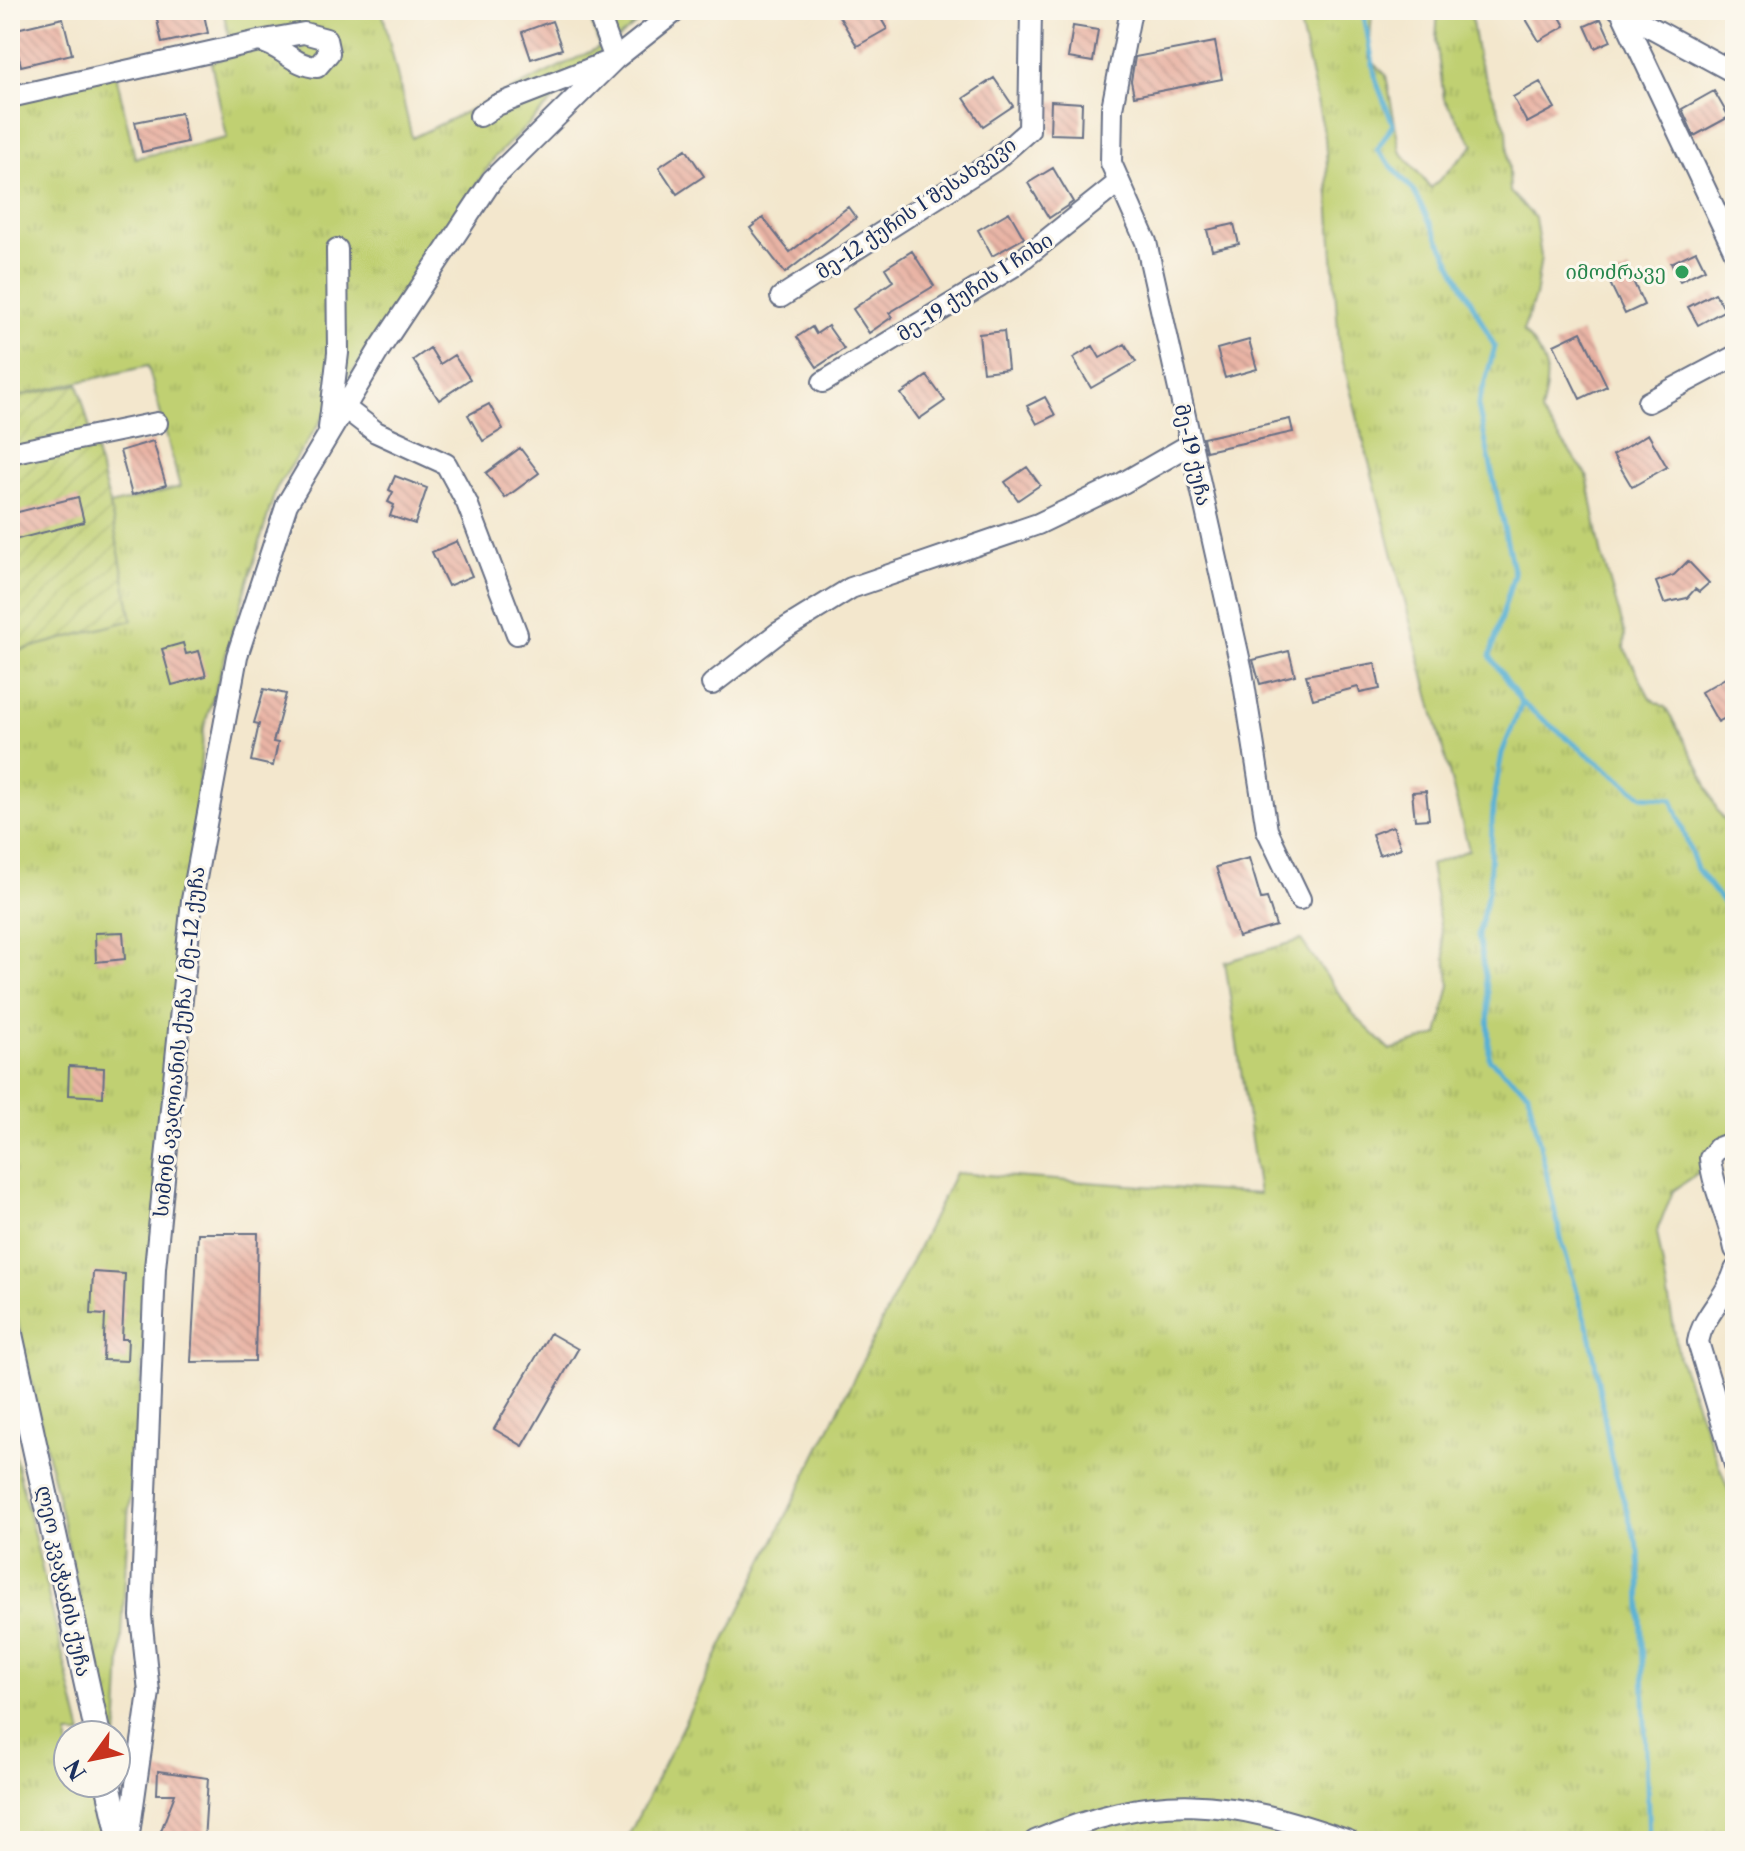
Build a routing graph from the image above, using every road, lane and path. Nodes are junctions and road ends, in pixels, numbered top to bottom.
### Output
1 (597, 10) edge
2 (677, 10) edge
3 (1031, 10) edge
4 (1131, 10) edge
5 (1620, 11) edge
6 (259, 41) dead end
7 (615, 59) junction
8 (1735, 73) edge
9 (10, 97) edge
10 (480, 116) dead end
11 (1119, 182) junction
12 (337, 249) dead end
13 (1735, 252) edge
14 (781, 297) dead end
15 (1735, 356) edge
16 (823, 382) dead end
17 (1648, 402) dead end
18 (345, 408) junction
19 (157, 423) dead end
20 (328, 436) junction
21 (1191, 444) junction
22 (10, 453) edge
23 (517, 634) dead end
24 (712, 684) dead end
25 (1300, 899) dead end
26 (1731, 1143) dead end
27 (1735, 1249) edge
28 (1735, 1270) edge
29 (10, 1334) edge
30 (1735, 1465) edge
31 (94, 1719) edge
32 (112, 1799) edge
33 (121, 1841) edge
34 (128, 1841) edge
35 (1035, 1841) edge
36 (1349, 1841) edge

1 - 7 street
2 - 7 street, სიმონ ავალიანის ქუჩა / მე-12 ქუჩა
3 - 14 street, მე-12 ქუჩის I შესახვევი
4 - 11 street, მე-19 ქუჩა
5 - 8 street
5 - 13 street
6 - 9 street
7 - 10 street
7 - 18 street, სიმონ ავალიანის ქუჩა / მე-12 ქუჩა
11 - 16 street, მე-19 ქუჩის I ჩიხი
11 - 21 street, მე-19 ქუჩა
12 - 20 street
15 - 17 street
18 - 20 street, სიმონ ავალიანის ქუჩა / მე-12 ქუჩა
18 - 23 street
19 - 22 street
20 - 34 street, სიმონ ავალიანის ქუჩა / მე-12 ქუჩა
21 - 24 street
21 - 25 street, მე-19 ქუჩა
26 - 27 street
28 - 30 street
29 - 31 main road, ლეო კვაჭაძის ქუჩა
32 - 33 main road
35 - 36 street

